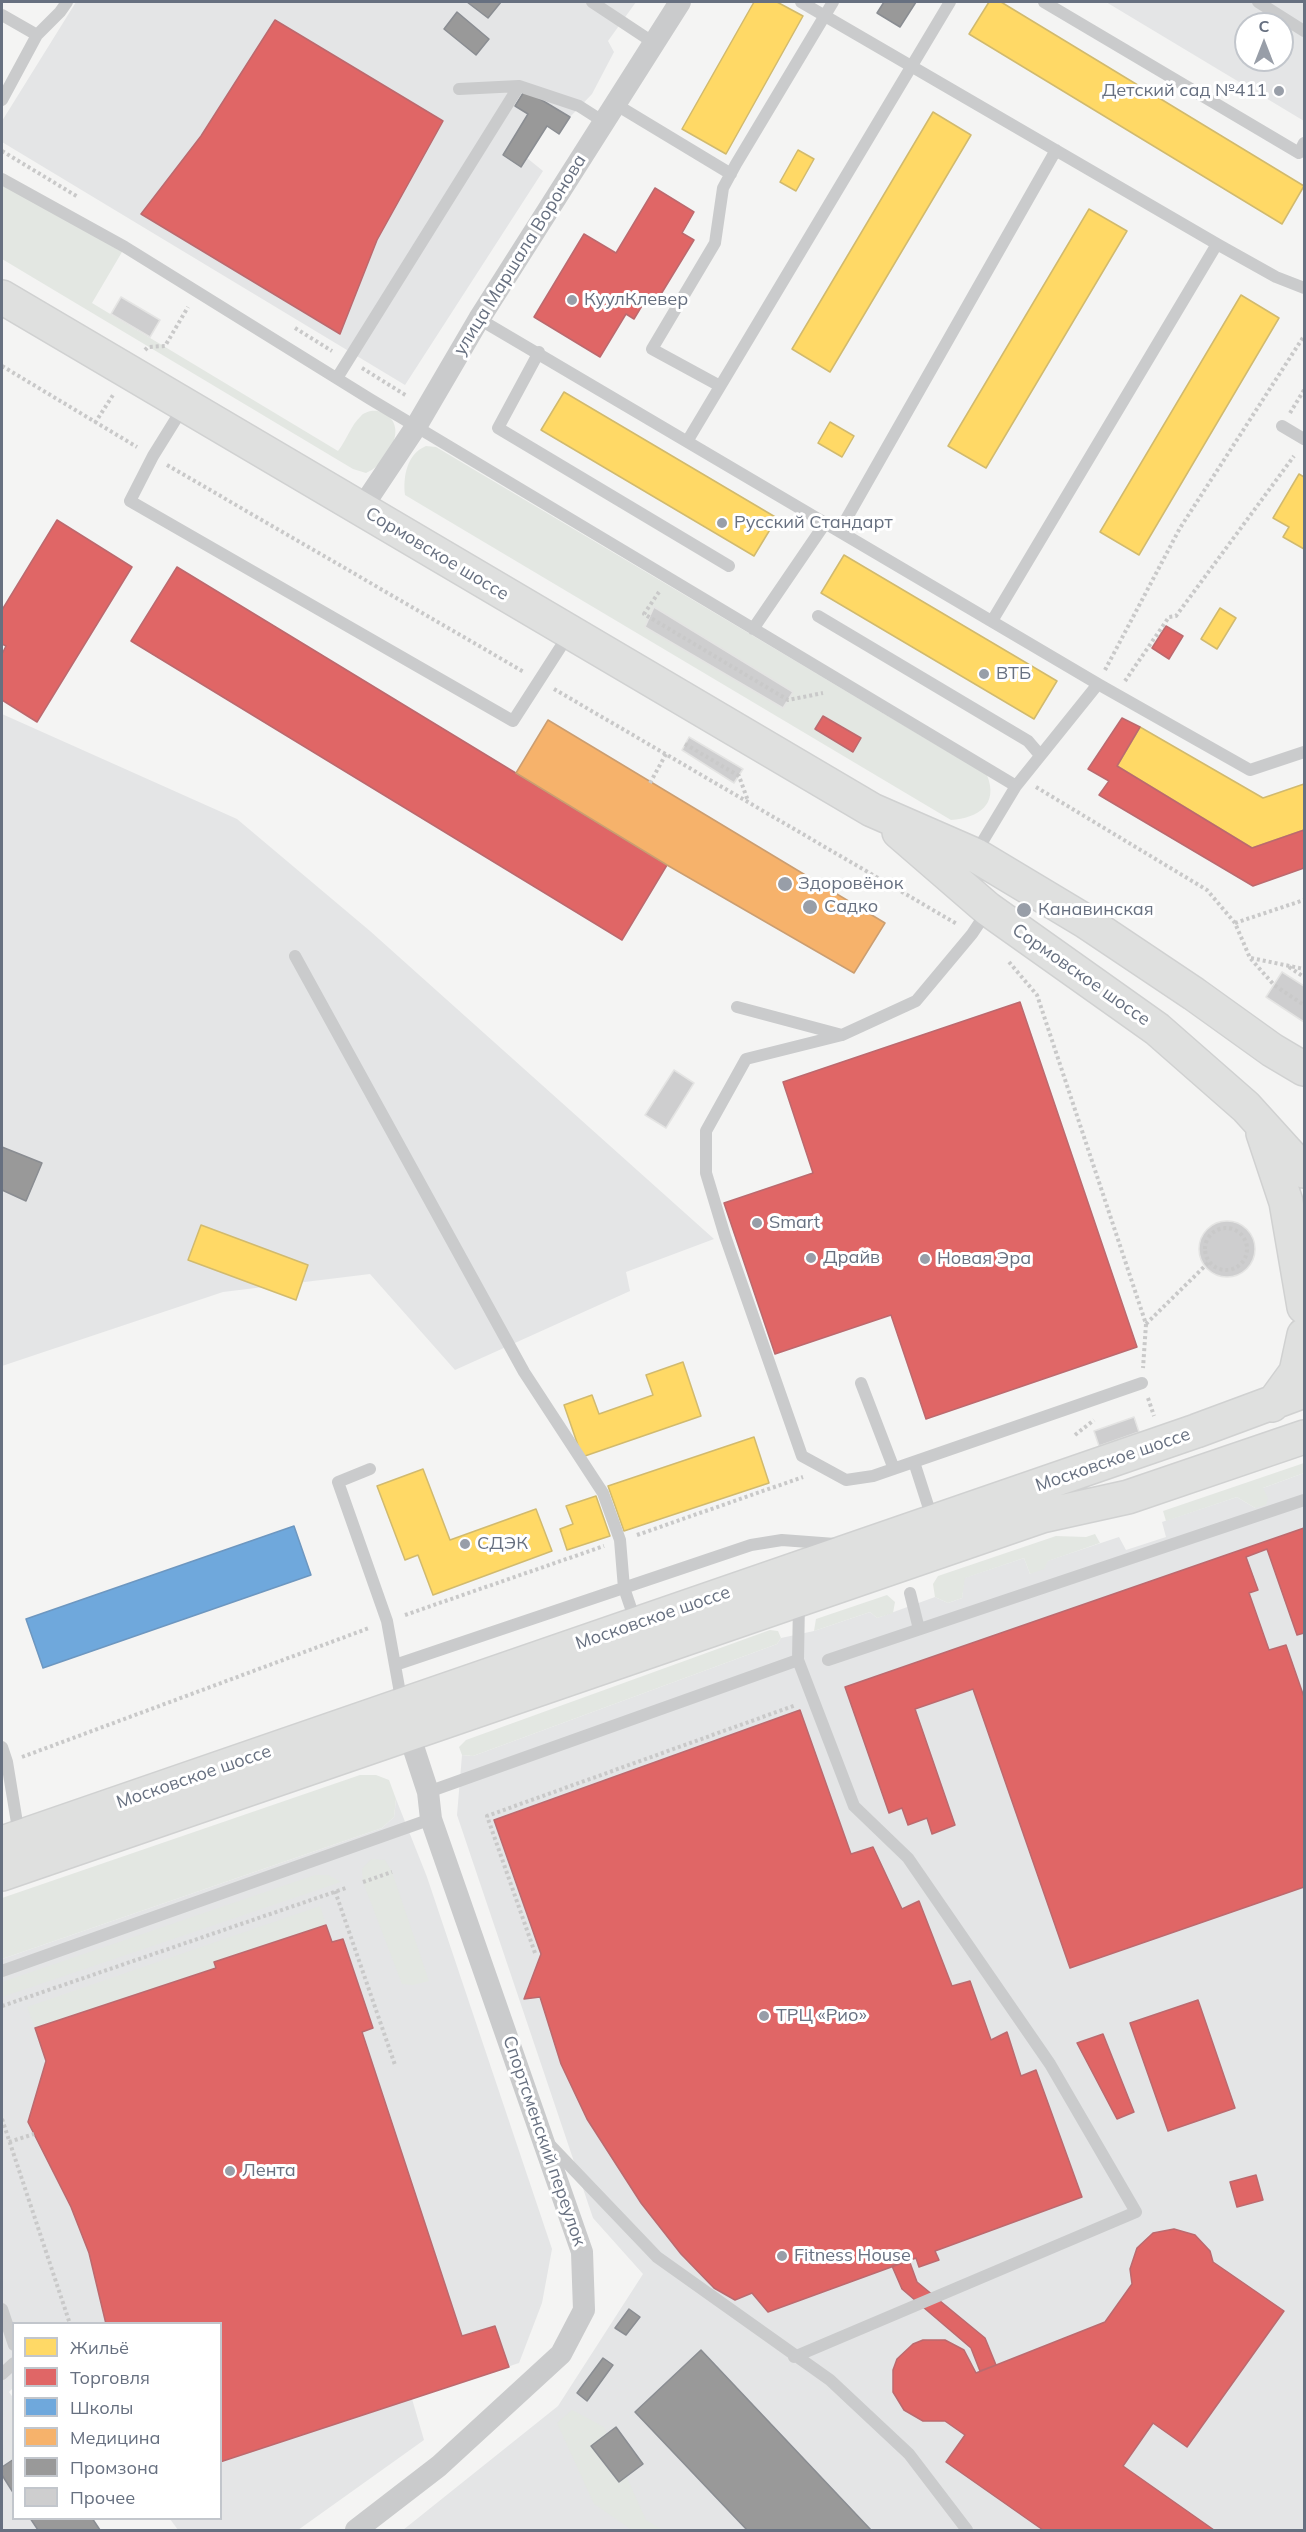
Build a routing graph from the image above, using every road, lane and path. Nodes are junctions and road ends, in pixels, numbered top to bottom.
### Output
1 (67, 2) edge
2 (592, 2) edge
3 (680, 2) edge
4 (801, 2) edge
5 (834, 2) edge
6 (950, 2) edge
7 (1044, 2) edge
8 (1258, 2) edge
9 (2, 15) edge
10 (825, 15) junction
11 (1305, 31) edge
12 (37, 35) junction
13 (654, 43) junction
14 (910, 64) junction
15 (519, 86) junction
16 (459, 89) dead end
17 (2, 100) edge
18 (609, 113) junction
19 (1305, 143) edge
20 (1056, 150) junction
21 (731, 174) junction
22 (2, 179) edge
23 (1217, 244) junction
24 (1305, 288) edge
25 (2, 297) edge
26 (479, 319) junction
27 (1305, 336) edge
28 (539, 352) junction
29 (2, 366) edge
30 (337, 378) junction
31 (720, 386) junction
32 (185, 404) junction
33 (417, 425) junction
34 (1282, 426) dead end
35 (1305, 439) edge
36 (688, 440) junction
37 (153, 456) junction
38 (1294, 456) dead end
39 (361, 509) junction
40 (826, 522) junction
41 (840, 530) junction
42 (729, 566) dead end
43 (818, 616) dead end
44 (650, 617) dead end
45 (992, 621) junction
46 (753, 629) junction
47 (570, 633) junction
48 (540, 681) junction
49 (1098, 684) junction
50 (850, 688) junction
51 (1116, 693) junction
52 (685, 744) dead end
53 (1305, 752) edge
54 (666, 754) junction
55 (1040, 755) junction
56 (1019, 782) junction
57 (650, 783) dead end
58 (749, 802) junction
59 (872, 810) junction
60 (975, 855) junction
61 (1305, 900) edge
62 (980, 921) junction
63 (1235, 923) junction
64 (296, 956) dead end
65 (1250, 958) junction
66 (1286, 965) junction
67 (1305, 969) edge
68 (1305, 978) edge
69 (1305, 1005) edge
70 (737, 1006) dead end
71 (842, 1035) junction
72 (1272, 1050) junction
73 (1305, 1069) edge
74 (1305, 1092) edge
75 (1259, 1123) junction
76 (1297, 1171) edge
77 (1209, 1262) junction
78 (1305, 1307) edge
79 (1146, 1324) junction
80 (1305, 1335) edge
81 (1143, 1362) junction
82 (1132, 1366) dead end
83 (861, 1383) dead end
84 (1142, 1383) joint
85 (1305, 1391) edge
86 (1272, 1405) junction
87 (1305, 1437) edge
88 (914, 1462) junction
89 (370, 1469) dead end
90 (826, 1469) junction
91 (894, 1469) junction
92 (1305, 1500) edge
93 (934, 1522) junction
94 (620, 1540) junction
95 (872, 1543) junction
96 (624, 1588) junction
97 (910, 1593) dead end
98 (799, 1600) junction
99 (387, 1622) junction
100 (636, 1624) junction
101 (919, 1629) junction
102 (798, 1660) junction
103 (828, 1660) dead end
104 (394, 1665) junction
105 (802, 1703) dead end
106 (405, 1720) junction
107 (2, 1746) edge
108 (7, 1762) junction
109 (428, 1792) junction
110 (431, 1819) junction
111 (494, 1837) junction
112 (11, 1840) edge
113 (487, 1840) dead end
114 (392, 1872) dead end
115 (2, 1874) edge
116 (363, 1882) dead end
117 (346, 1888) dead end
118 (335, 1891) junction
119 (535, 1953) dead end
120 (2, 1971) edge
121 (2, 2006) edge
122 (394, 2065) dead end
123 (2, 2119) edge
124 (34, 2134) dead end
125 (545, 2140) junction
126 (9, 2142) junction
127 (2, 2309) edge
128 (69, 2322) edge
129 (12, 2339) edge
130 (794, 2356) junction
131 (356, 2530) edge
132 (967, 2530) edge

1 - 12 lane
2 - 13 lane
3 - 13 street, улица Маршала Воронова
4 - 10 lane
5 - 10 lane
6 - 14 lane
7 - 19 lane
8 - 11 lane
9 - 12 lane
10 - 14 lane
10 - 21 lane
12 - 17 lane
13 - 18 street, улица Маршала Воронова
14 - 20 lane
14 - 31 lane
15 - 16 lane
15 - 18 lane
15 - 30 lane
18 - 21 lane
18 - 26 street, улица Маршала Воронова
20 - 23 lane
20 - 41 lane
21 - 31 lane
22 - 30 lane
23 - 24 lane
23 - 45 lane
25 - 32 main road, Сормовское шоссе
26 - 28 lane
26 - 33 street, улица Маршала Воронова
27 - 49 path
28 - 36 lane
28 - 42 lane
29 - 37 path
30 - 33 lane
31 - 36 lane
32 - 37 lane
32 - 39 main road, Сормовское шоссе
33 - 39 street, улица Маршала Воронова
33 - 46 lane
34 - 35 lane
36 - 40 lane
37 - 48 path
37 - 48 lane
38 - 51 path
39 - 47 main road, Сормовское шоссе
40 - 41 lane
40 - 46 lane
41 - 45 lane
43 - 55 lane
44 - 50 path
45 - 49 lane
46 - 50 lane
47 - 48 lane
47 - 59 main road, Сормовское шоссе
48 - 54 path
49 - 51 lane
49 - 55 lane
50 - 56 lane
51 - 53 lane
52 - 58 path
54 - 57 path
54 - 58 path
55 - 56 lane
56 - 60 lane
56 - 63 path
58 - 62 path
59 - 60 main road, Сормовское шоссе
59 - 62 main road, Сормовское шоссе
60 - 72 main road, Сормовское шоссе
61 - 63 path
62 - 71 lane
62 - 75 main road, Сормовское шоссе
62 - 79 path
63 - 65 path
64 - 94 lane
65 - 66 path
65 - 69 path
66 - 67 path
66 - 68 path
70 - 71 lane
71 - 90 lane
72 - 73 main road, Сормовское шоссе
72 - 74 main road, Сормовское шоссе
75 - 76 main road, Сормовское шоссе
75 - 78 main road, Сормовское шоссе
77 - 77 path
77 - 79 path
79 - 81 path
80 - 86 main road
81 - 82 path
81 - 84 path
83 - 91 lane
84 - 88 lane
85 - 86 main road, Московское шоссе
86 - 93 main road, Московское шоссе
87 - 98 main road, Московское шоссе
88 - 91 lane
88 - 93 lane
89 - 99 lane
90 - 91 lane
90 - 94 path
92 - 101 lane
93 - 95 main road, Московское шоссе
94 - 96 lane
94 - 99 path
95 - 96 lane
95 - 100 main road, Московское шоссе
96 - 100 lane
96 - 104 lane
97 - 101 lane
98 - 102 lane
98 - 106 main road, Московское шоссе
99 - 104 lane
99 - 108 path
100 - 106 main road, Московское шоссе
101 - 103 lane
102 - 109 lane
102 - 130 lane
104 - 106 lane
105 - 111 path
106 - 109 street, Спортсменский переулок
106 - 112 main road, Московское шоссе
106 - 115 main road, Московское шоссе
107 - 108 lane
108 - 112 lane
109 - 110 street, Спортсменский переулок
110 - 120 lane
110 - 125 street, Спортсменский переулок
111 - 113 path
111 - 119 path
114 - 116 path
117 - 118 path
118 - 121 path
118 - 122 path
123 - 126 path
124 - 126 path
125 - 130 lane
125 - 131 street, Спортсменский переулок
126 - 128 path
127 - 129 lane
130 - 132 lane

